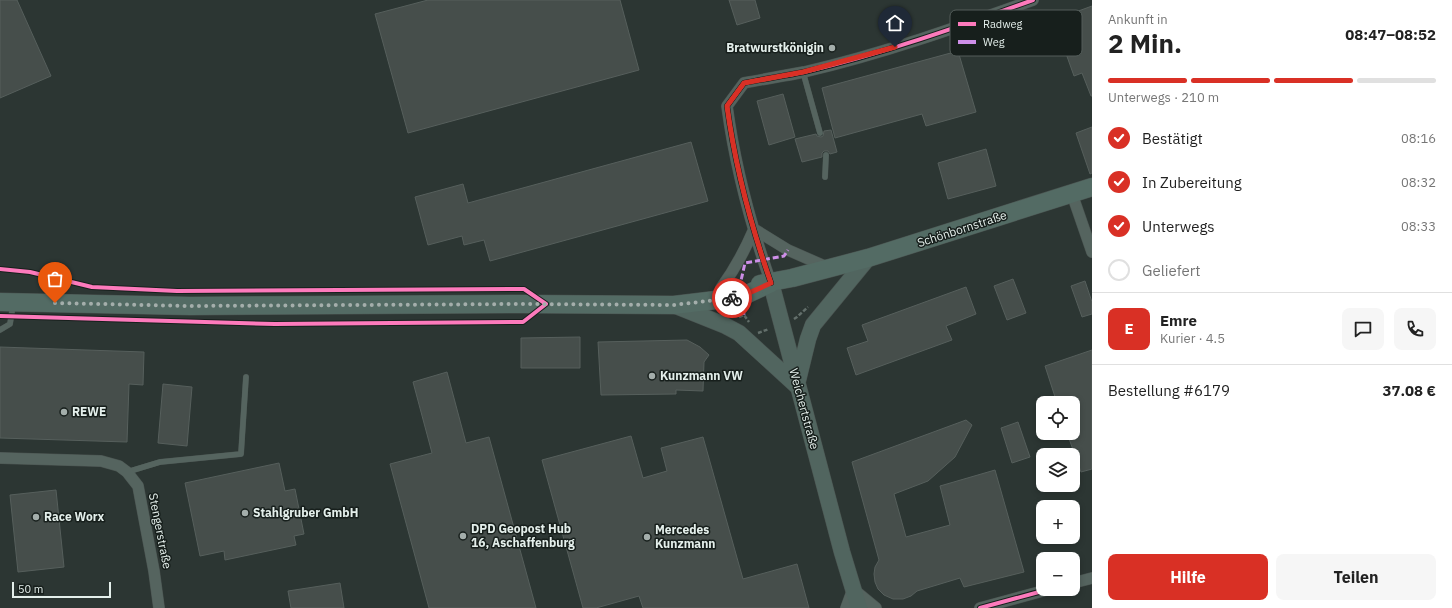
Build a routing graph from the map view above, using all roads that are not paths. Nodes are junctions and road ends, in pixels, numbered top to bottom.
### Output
1 (1033, 0) edge
2 (1006, 10) edge
3 (950, 30) edge
4 (803, 72) junction
5 (820, 132) dead end
6 (826, 155) dead end
7 (825, 177) dead end
8 (1092, 187) edge
9 (1072, 194) junction
10 (754, 229) junction
11 (1092, 252) edge
12 (868, 258) junction
13 (831, 269) junction
14 (771, 283) junction
15 (721, 288) junction
16 (0, 290) edge
17 (7, 302) edge
18 (82, 304) junction
19 (546, 304) junction
20 (674, 305) junction
21 (0, 330) edge
22 (246, 377) dead end
23 (797, 386) junction
24 (0, 458) edge
25 (128, 472) junction
26 (1092, 578) edge
27 (1080, 581) edge
28 (853, 589) junction
29 (1036, 593) edge
30 (159, 608) edge
31 (846, 608) edge
32 (859, 608) edge
33 (876, 608) edge
34 (980, 608) edge

1 - 2 street, Weichertstraße
3 - 4 street, Weichertstraße
4 - 5 lane
4 - 10 street, Weichertstraße
6 - 7 lane
8 - 9 main road, Schönbornstraße
9 - 11 street
9 - 12 main road, Schönbornstraße
10 - 13 street
10 - 14 street, Weichertstraße
10 - 15 street
12 - 13 main road, Schönbornstraße
12 - 23 main road
13 - 14 main road, Schönbornstraße
14 - 15 main road, Schönbornstraße
14 - 20 main road, Schönbornstraße
14 - 23 main road, Weichertstraße
15 - 19 main road, Schönbornstraße
16 - 18 main road, Schönbornstraße
17 - 18 main road, Schönbornstraße
17 - 21 lane
18 - 19 main road, Schönbornstraße
19 - 20 main road, Schönbornstraße
20 - 23 main road
22 - 25 lane
23 - 28 main road, Weichertstraße
24 - 25 street
25 - 30 street, Stengerstraße
26 - 27 street
28 - 31 street
28 - 32 main road, Weichertstraße
28 - 33 street
29 - 34 street

